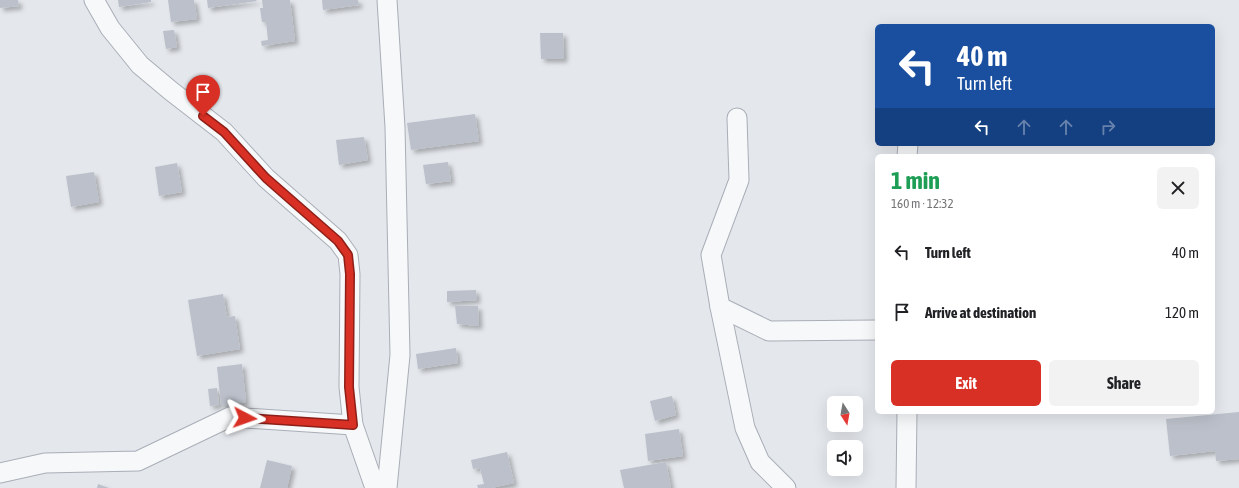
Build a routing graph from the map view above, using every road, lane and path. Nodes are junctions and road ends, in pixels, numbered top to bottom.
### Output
1 (94, 0) edge
2 (387, 0) edge
3 (737, 118) dead end
4 (720, 308) junction
5 (875, 330) edge
6 (907, 414) edge
7 (353, 425) junction
8 (0, 473) edge
9 (375, 488) edge
10 (387, 488) edge
11 (786, 488) edge
12 (906, 488) edge

1 - 7 street
2 - 10 street
3 - 4 street
4 - 5 street
4 - 11 street
6 - 12 street
7 - 8 street
7 - 9 street

